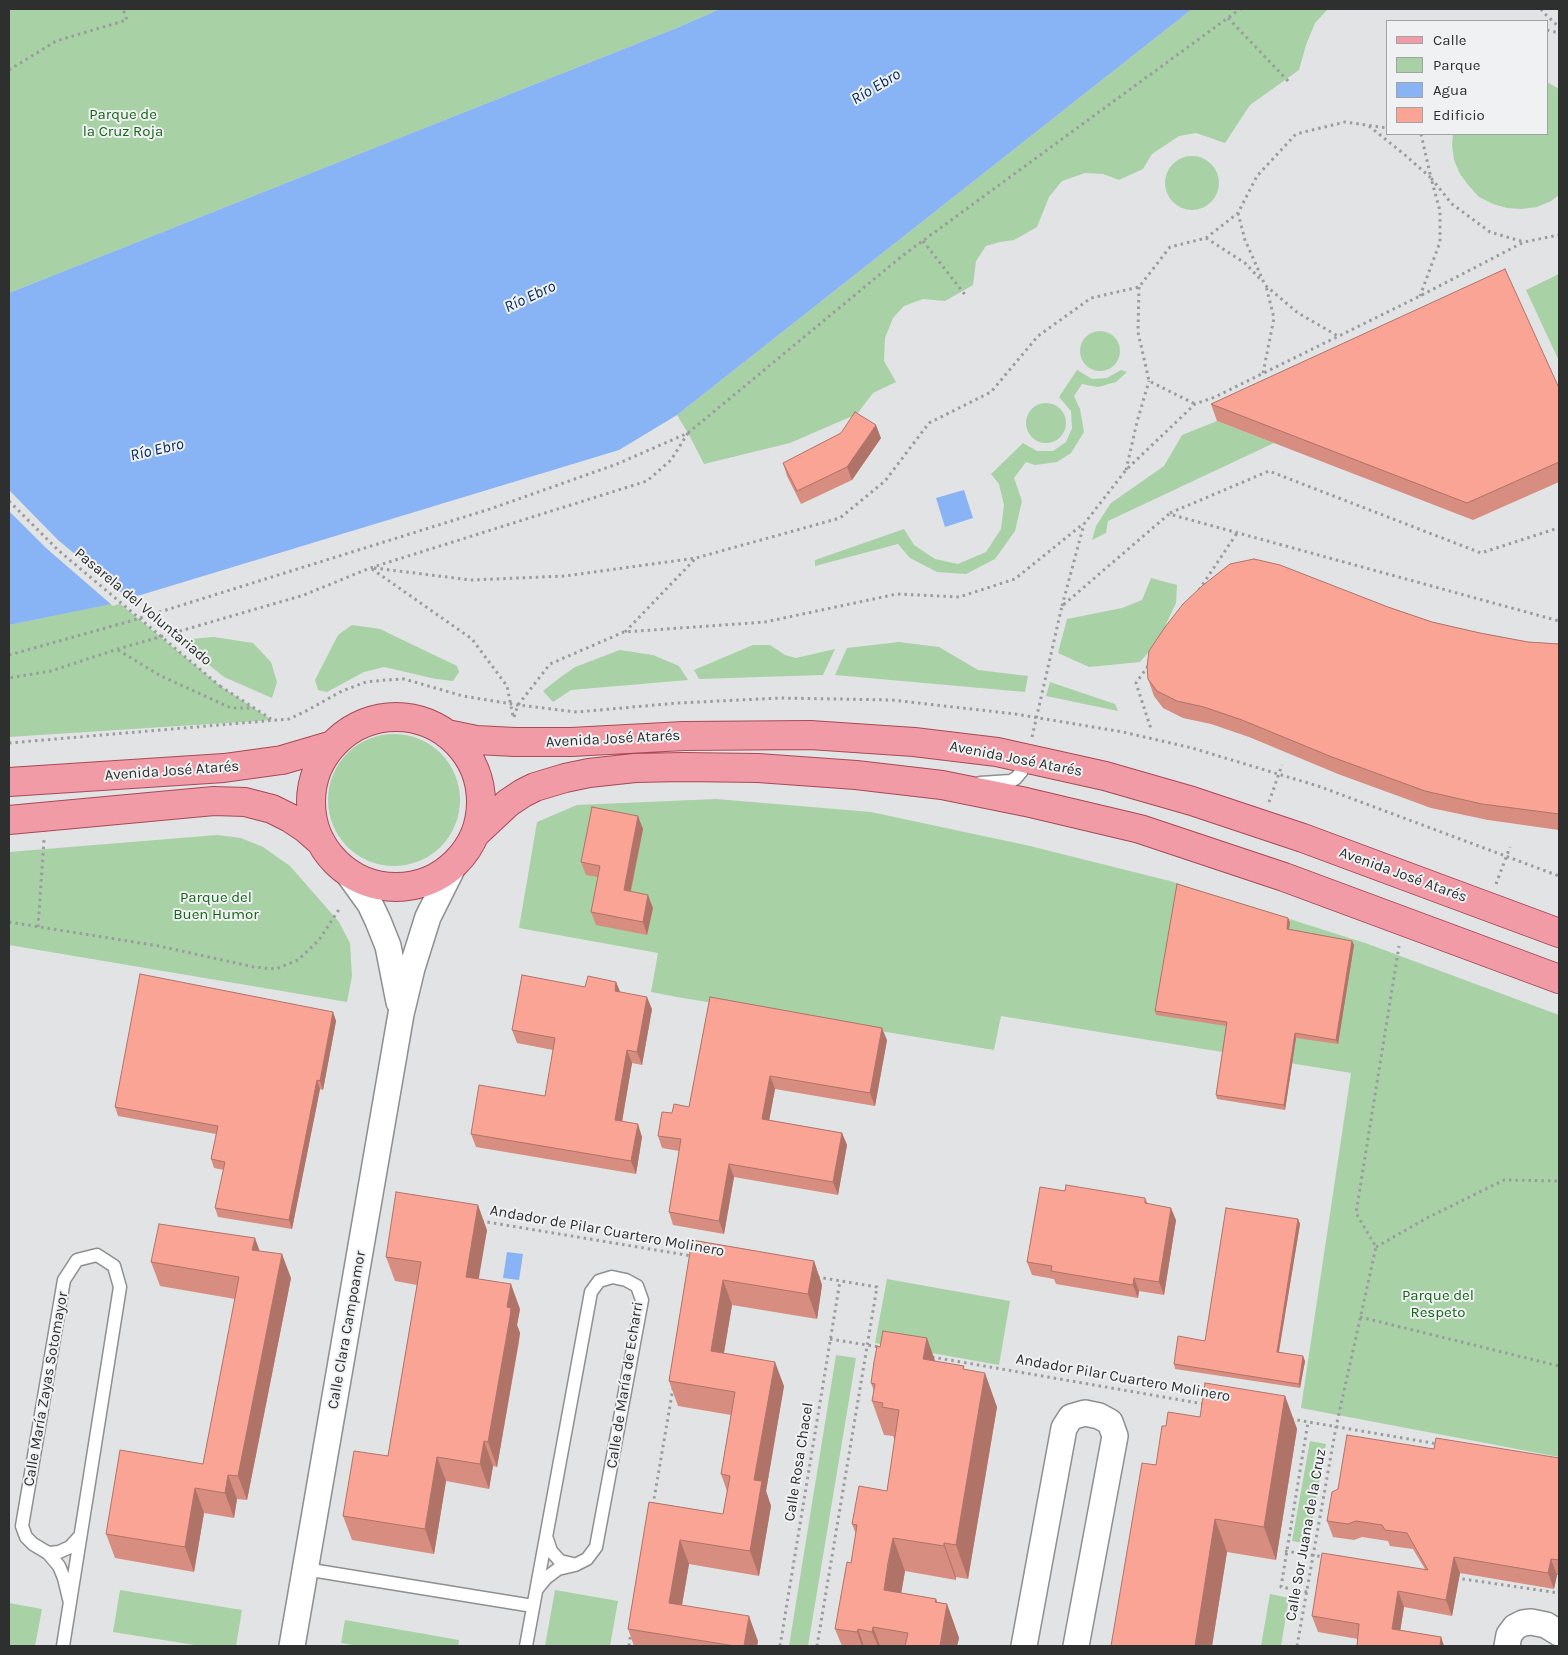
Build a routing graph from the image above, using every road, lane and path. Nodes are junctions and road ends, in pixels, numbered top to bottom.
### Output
1 (123, 9) edge
2 (1240, 9) edge
3 (1541, 9) edge
4 (1228, 18) junction
5 (1559, 27) edge
6 (9, 70) edge
7 (1290, 83) dead end
8 (1368, 125) junction
9 (1386, 128) edge
10 (1421, 135) edge
11 (1431, 178) junction
12 (1238, 212) junction
13 (1559, 235) edge
14 (1206, 238) junction
15 (923, 241) junction
16 (1524, 242) junction
17 (1265, 285) junction
18 (1139, 287) junction
19 (966, 296) dead end
20 (1420, 296) junction
21 (1338, 337) junction
22 (1263, 373) junction
23 (1148, 381) junction
24 (1195, 404) junction
25 (688, 433) junction
26 (1126, 470) junction
27 (9, 500) edge
28 (1169, 514) junction
29 (1084, 524) junction
30 (1559, 530) edge
31 (1238, 533) junction
32 (696, 558) junction
33 (370, 568) junction
34 (1195, 596) edge
35 (1062, 606) junction
36 (1559, 621) edge
37 (624, 632) junction
38 (118, 649) junction
39 (9, 654) edge
40 (1152, 659) edge
41 (9, 678) edge
42 (252, 708) junction
43 (1151, 730) dead end
44 (447, 734) junction
45 (9, 743) edge
46 (333, 745) junction
47 (1026, 759) junction
48 (1282, 765) dead end
49 (9, 782) edge
50 (942, 785) junction
51 (1271, 798) dead end
52 (9, 820) edge
53 (475, 834) junction
54 (44, 837) dead end
55 (320, 842) junction
56 (1510, 847) dead end
57 (454, 865) junction
58 (347, 872) junction
59 (1496, 882) dead end
60 (340, 908) dead end
61 (1403, 921) junction
62 (9, 922) edge
63 (38, 927) junction
64 (1559, 933) edge
65 (1559, 979) edge
66 (402, 1014) junction
67 (1559, 1182) edge
68 (476, 1220) edge
69 (1376, 1247) junction
70 (695, 1257) edge
71 (811, 1276) edge
72 (840, 1281) junction
73 (1360, 1317) junction
74 (830, 1339) junction
75 (867, 1346) junction
76 (886, 1349) edge
77 (924, 1355) edge
78 (1559, 1366) edge
79 (674, 1383) edge
80 (1211, 1405) edge
81 (1289, 1419) dead end
82 (1308, 1422) junction
83 (1336, 1427) junction
84 (1443, 1445) edge
85 (652, 1510) edge
86 (80, 1536) junction
87 (546, 1537) junction
88 (1286, 1551) junction
89 (48, 1553) junction
90 (1313, 1555) junction
91 (1332, 1558) edge
92 (575, 1565) junction
93 (305, 1569) junction
94 (1448, 1576) edge
95 (537, 1589) junction
96 (1307, 1592) junction
97 (1559, 1593) edge
98 (70, 1603) junction
99 (533, 1606) junction
100 (632, 1627) edge
101 (1559, 1633) edge
102 (63, 1646) edge
103 (292, 1646) edge
104 (526, 1646) edge
105 (629, 1646) edge
106 (780, 1646) edge
107 (817, 1646) edge
108 (1024, 1646) edge
109 (1076, 1646) edge
110 (1297, 1646) edge
111 (1507, 1646) edge

1 - 6 path
2 - 4 path
3 - 5 path
4 - 7 path
4 - 15 path
8 - 9 path
8 - 11 path
8 - 12 path
10 - 11 path
11 - 16 path
11 - 20 path
12 - 14 path
12 - 17 path
13 - 16 path
14 - 17 path
14 - 18 path
15 - 19 path
15 - 25 path
16 - 20 path
17 - 21 path
17 - 22 path
18 - 23 path
18 - 32 path
20 - 21 path
21 - 22 path
22 - 24 path
23 - 24 path
23 - 26 path
24 - 26 path
25 - 33 path
25 - 39 path
26 - 29 path
27 - 42 path, Pasarela del Voluntariado, bridge
28 - 30 path
28 - 31 path
28 - 35 path
29 - 35 path
29 - 37 path
31 - 34 path
31 - 36 path
32 - 33 path
32 - 37 path
33 - 37 path
33 - 38 path
35 - 47 path
38 - 41 path
38 - 42 path
40 - 43 path
42 - 45 path, Pasarela del Voluntariado
44 - 46 main road
44 - 47 main road, Avenida José Atarés
44 - 53 main road
46 - 49 main road, Avenida José Atarés
46 - 55 main road
47 - 50 lane
47 - 64 main road, Avenida José Atarés
48 - 51 path
50 - 53 main road, Avenida José Atarés
50 - 61 main road, Avenida José Atarés
52 - 55 main road
53 - 57 main road
54 - 63 path
55 - 58 main road
56 - 59 path
57 - 58 main road
57 - 66 street, Calle Clara Campoamor
58 - 66 street, Calle Clara Campoamor
60 - 63 path
61 - 65 main road, Avenida José Atarés
61 - 69 path
62 - 63 path
66 - 93 street, Calle Clara Campoamor
67 - 69 path
68 - 70 path, Andador de Pilar Cuartero Molinero
69 - 73 path, Calle Sor Juana de la Cruz
71 - 72 path
72 - 74 path, Calle Rosa Chacel
72 - 75 path
73 - 78 path
73 - 83 path, Calle Sor Juana de la Cruz
74 - 75 path
74 - 106 path, Calle Rosa Chacel
75 - 76 path
75 - 107 path
77 - 80 path, Andador Pilar Cuartero Molinero
79 - 85 path
81 - 82 path
82 - 83 path
82 - 88 path
83 - 84 path
83 - 90 path, Calle Sor Juana de la Cruz
86 - 89 lane
86 - 89 lane, Calle María Zayas Sotomayor
86 - 98 lane, Calle María Zayas Sotomayor
87 - 92 lane
87 - 92 lane, Calle de María de Echarri
87 - 95 lane, Calle de María de Echarri
88 - 90 path
88 - 96 path
89 - 98 lane, Calle María Zayas Sotomayor
90 - 91 path
90 - 96 path, Calle Sor Juana de la Cruz
92 - 95 lane, Calle de María de Echarri
93 - 99 lane
93 - 103 street, Calle Clara Campoamor
94 - 97 path
95 - 99 lane, Calle de María de Echarri
96 - 110 path, Calle Sor Juana de la Cruz
98 - 102 lane, Calle María Zayas Sotomayor
99 - 104 lane, Calle de María de Echarri
100 - 105 path
101 - 111 street
108 - 109 street

